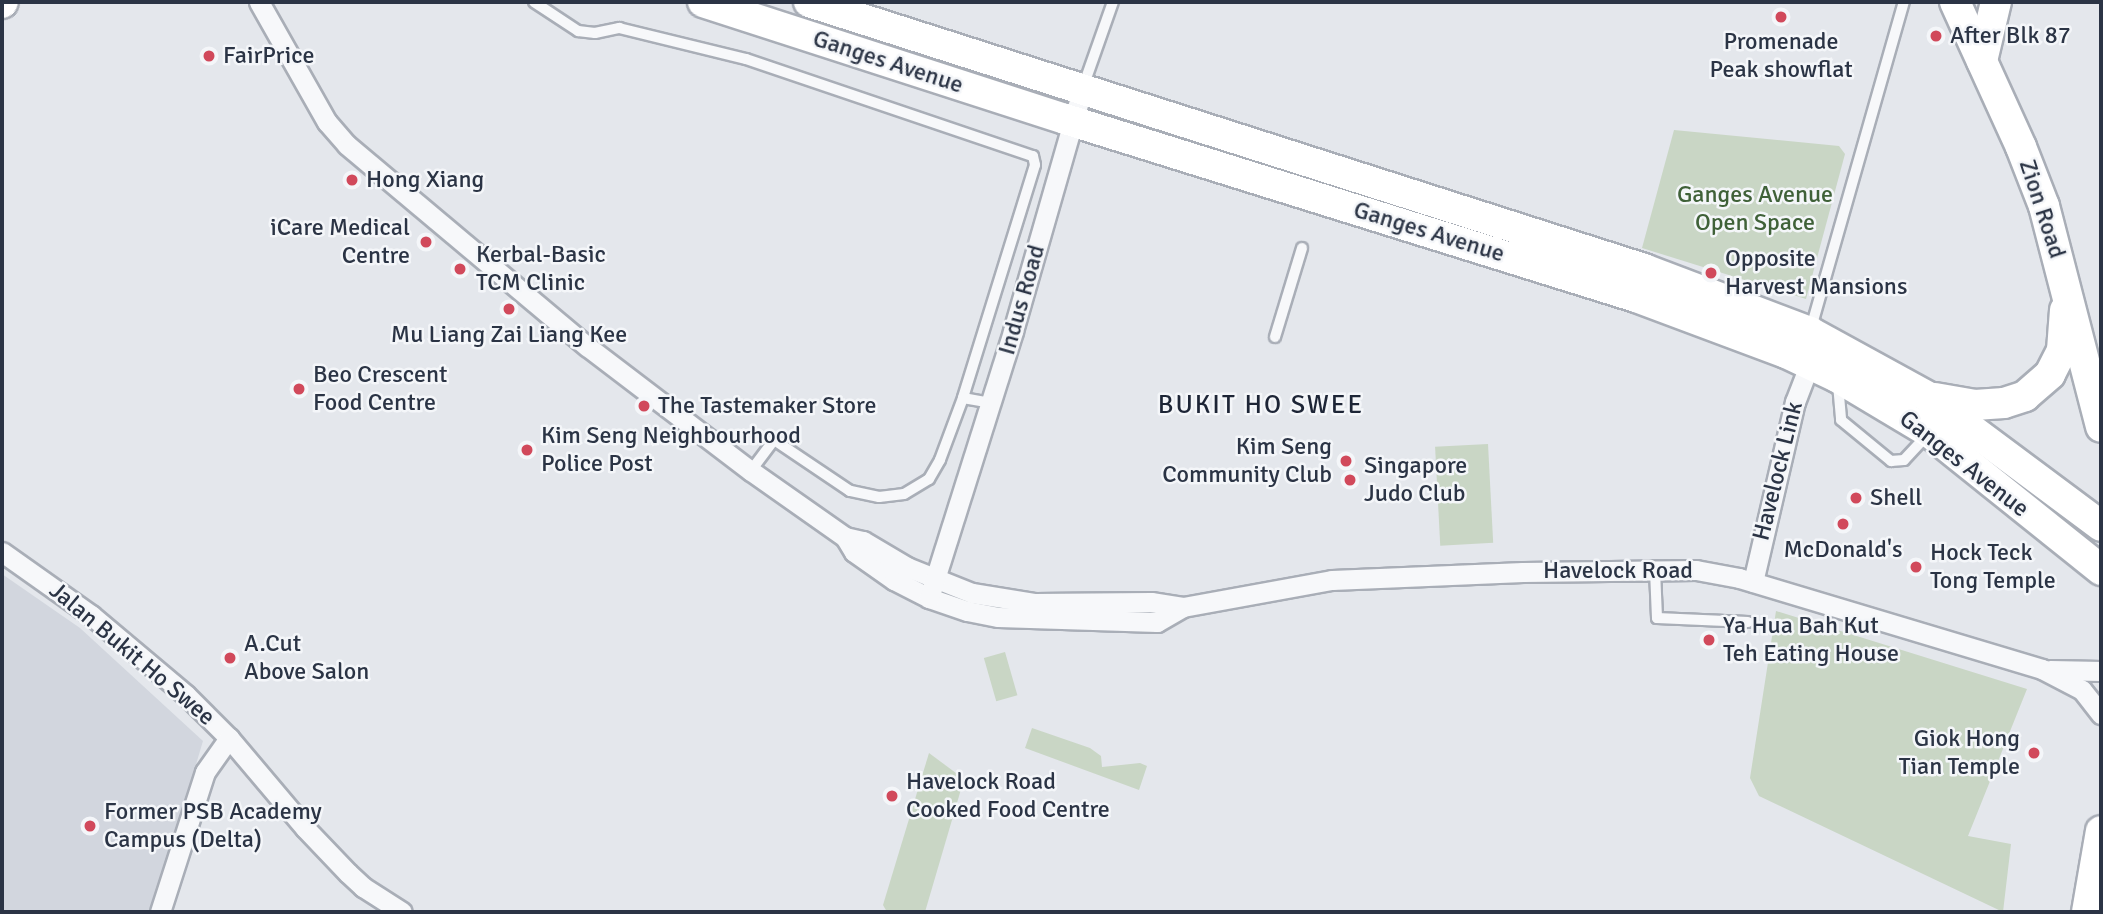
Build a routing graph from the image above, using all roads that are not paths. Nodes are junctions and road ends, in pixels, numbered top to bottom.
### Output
1 (259, 2) edge
2 (534, 2) edge
3 (703, 2) edge
4 (809, 2) edge
5 (1113, 2) edge
6 (1904, 2) edge
7 (1955, 2) edge
8 (1996, 2) edge
9 (1982, 61) junction
10 (1082, 91) junction
11 (1073, 121) junction
12 (1302, 248) dead end
13 (2066, 285) junction
14 (1810, 332) junction
15 (1275, 337) dead end
16 (1810, 363) junction
17 (1837, 377) junction
18 (1928, 397) junction
19 (963, 398) junction
20 (990, 403) junction
21 (2101, 427) edge
22 (1929, 432) junction
23 (751, 471) junction
24 (2101, 526) edge
25 (2, 552) edge
26 (1655, 570) junction
27 (2101, 570) edge
28 (1752, 582) junction
29 (932, 589) junction
30 (1748, 622) dead end
31 (2042, 670) junction
32 (2101, 671) edge
33 (2101, 714) edge
34 (229, 738) junction
35 (2101, 831) edge
36 (160, 912) edge
37 (402, 912) edge
38 (2087, 912) edge

1 - 23 street, Havelock Road
2 - 19 lane
3 - 11 main road, Ganges Avenue
4 - 10 main road, Ganges Avenue
5 - 10 lane, Indus Road
6 - 14 lane
7 - 9 main road, Zion Road
8 - 9 main road
9 - 13 main road, Zion Road
10 - 11 street, Indus Road
10 - 14 main road, Ganges Avenue
11 - 16 main road, Ganges Avenue
11 - 20 street, Indus Road
12 - 15 lane
13 - 18 main road
13 - 21 main road, Zion Road
14 - 18 main road, Ganges Avenue
16 - 17 main road, Ganges Avenue
16 - 28 street, Havelock Link
17 - 22 main road, Ganges Avenue
17 - 22 lane
18 - 24 main road, Ganges Avenue
19 - 20 lane
19 - 23 lane
20 - 29 street, Indus Road
22 - 27 main road, Ganges Avenue
23 - 29 street, Havelock Road
25 - 34 street, Jalan Bukit Ho Swee
26 - 28 street, Havelock Road
26 - 29 street, Havelock Road
26 - 30 lane
28 - 31 street, Havelock Road
31 - 32 street, Havelock Road
31 - 33 street, Havelock Road
34 - 36 street
34 - 37 street, Jalan Bukit Ho Swee
35 - 38 main road

